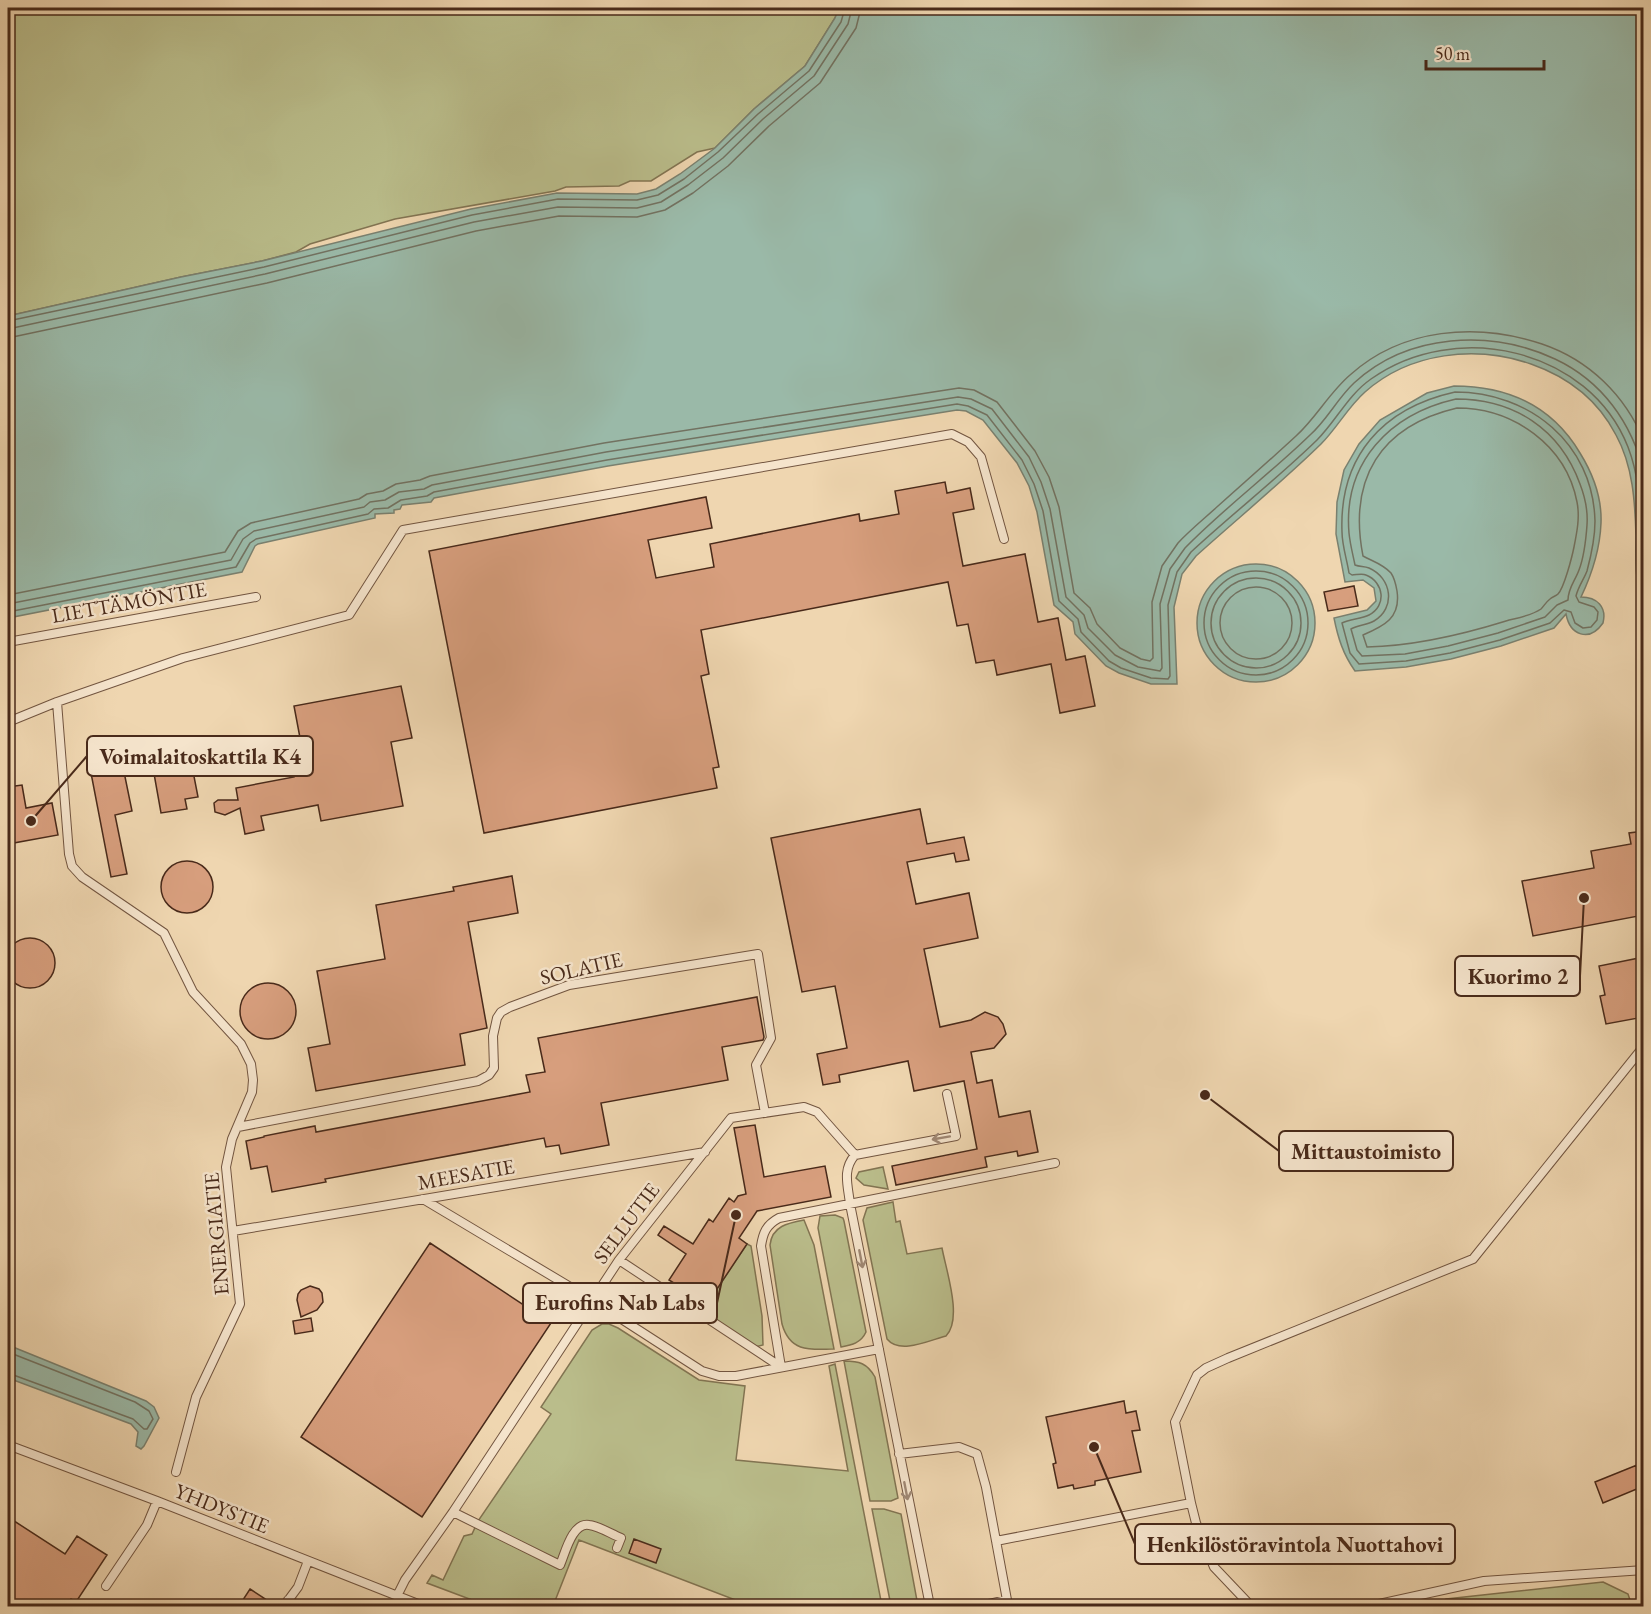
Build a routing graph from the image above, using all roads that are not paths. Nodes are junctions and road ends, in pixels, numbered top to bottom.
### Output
1 (1005, 539) dead end
2 (256, 597) dead end
3 (8, 642) edge
4 (57, 702) junction
5 (8, 722) edge
6 (1644, 1046) edge
7 (947, 1094) dead end
8 (765, 1113) junction
9 (238, 1127) junction
10 (705, 1152) junction
11 (855, 1155) junction
12 (1055, 1163) dead end
13 (423, 1199) junction
14 (850, 1204) junction
15 (233, 1231) junction
16 (619, 1260) junction
17 (592, 1300) junction
18 (879, 1349) junction
19 (781, 1367) junction
20 (8, 1445) edge
21 (899, 1454) junction
22 (176, 1472) dead end
23 (157, 1501) junction
24 (1191, 1503) junction
25 (453, 1512) junction
26 (996, 1541) junction
27 (618, 1548) dead end
28 (308, 1561) junction
29 (1644, 1570) edge
30 (106, 1586) dead end
31 (397, 1596) junction
32 (286, 1603) edge
33 (299, 1606) edge
34 (418, 1606) edge
35 (930, 1606) edge
36 (980, 1606) edge
37 (1251, 1606) edge
38 (1370, 1606) edge

1 - 4 lane
2 - 3 lane, LIETTÄMÖNTIE
4 - 5 lane
4 - 9 lane, ENERGIATIE
6 - 24 lane
7 -> 11 lane
8 - 9 lane, SOLATIE
8 - 10 lane, SELLUTIE
8 - 11 lane, SELLUTIE
9 - 15 lane, ENERGIATIE
10 - 13 lane, MEESATIE
10 - 16 lane, SELLUTIE
11 - 14 lane
12 - 14 lane
13 - 15 lane, MEESATIE
13 - 17 lane
14 -> 18 lane
14 - 19 lane
15 - 22 lane, ENERGIATIE
16 - 17 lane, SELLUTIE
16 - 19 lane
17 - 19 lane
17 - 25 lane, SELLUTIE
18 - 19 lane
18 - 21 lane
20 - 23 lane, YHDYSTIE
21 - 26 lane
21 -> 35 lane
23 - 28 lane, YHDYSTIE
23 - 30 lane
24 - 26 lane
24 - 37 lane
25 - 27 lane
25 - 31 lane, SELLUTIE
26 - 36 lane
28 - 31 lane, YHDYSTIE
28 - 32 lane
29 - 38 lane
31 - 34 lane, YHDYSTIE
32 - 33 lane

